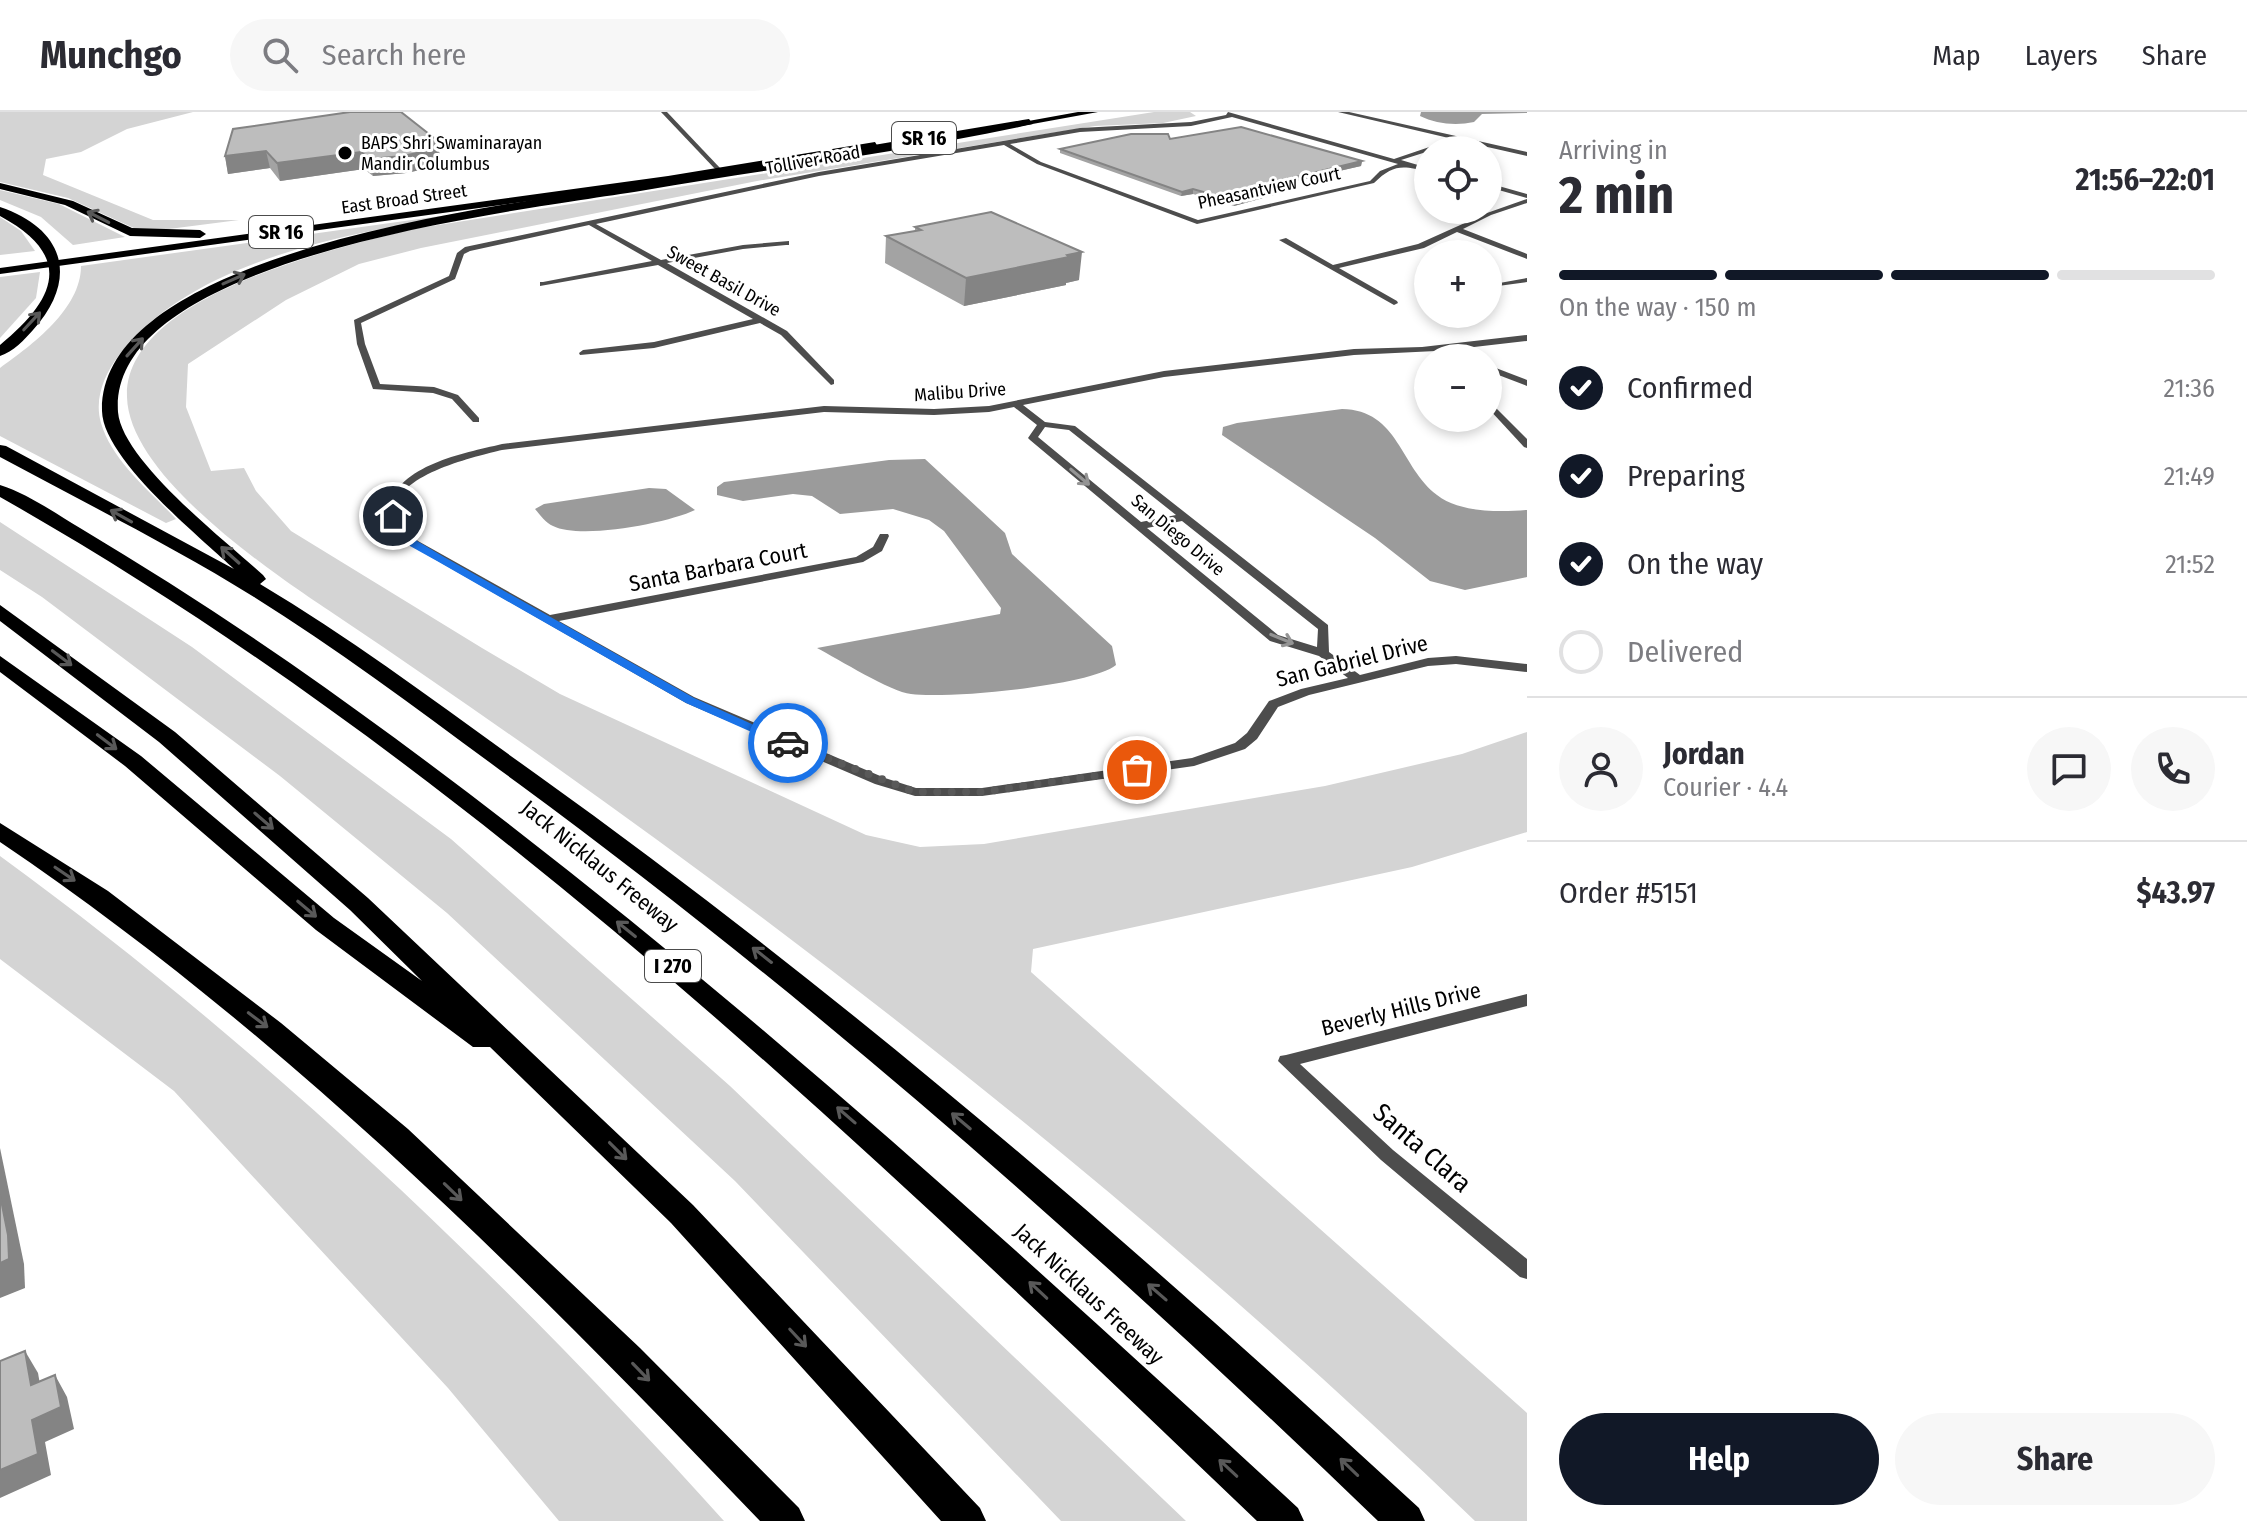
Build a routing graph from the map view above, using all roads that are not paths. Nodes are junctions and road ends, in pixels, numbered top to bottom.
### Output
1 (664, 112) edge
2 (1094, 112) edge
3 (1221, 112) edge
4 (1341, 112) edge
5 (1234, 115) junction
6 (1029, 122) junction
7 (1447, 136) edge
8 (1005, 143) junction
9 (1502, 148) edge
10 (1514, 151) junction
11 (1414, 154) edge
12 (1502, 154) edge
13 (1527, 154) edge
14 (1395, 160) junction
15 (1405, 163) junction
16 (1414, 166) edge
17 (718, 169) junction
18 (0, 186) edge
19 (1502, 190) edge
20 (1527, 199) edge
21 (0, 211) edge
22 (590, 223) junction
23 (1456, 229) junction
24 (200, 234) junction
25 (1283, 240) dead end
26 (786, 243) dead end
27 (1527, 257) edge
28 (0, 261) edge
29 (658, 264) junction
30 (1331, 268) junction
31 (0, 271) edge
32 (1527, 280) edge
33 (1502, 283) edge
34 (543, 284) dead end
35 (1394, 303) dead end
36 (760, 320) junction
37 (1527, 338) edge
38 (1479, 344) edge
39 (1414, 350) edge
40 (0, 352) edge
41 (583, 353) dead end
42 (1502, 373) edge
43 (831, 382) dead end
44 (1527, 383) edge
45 (1016, 404) junction
46 (1502, 418) edge
47 (476, 420) dead end
48 (1042, 424) junction
49 (1527, 445) edge
50 (0, 450) edge
51 (401, 487) joint
52 (0, 490) edge
53 (1184, 517) junction
54 (1139, 526) junction
55 (884, 536) dead end
56 (286, 609) junction
57 (0, 611) edge
58 (549, 619) junction
59 (1323, 653) junction
60 (0, 662) edge
61 (1527, 668) edge
62 (1357, 679) junction
63 (0, 831) edge
64 (1527, 1000) edge
65 (1286, 1061) joint
66 (562, 1096) junction
67 (1527, 1271) edge
68 (786, 1521) edge
69 (967, 1521) edge
70 (1285, 1521) edge
71 (1406, 1521) edge

1 - 17 street
2 - 6 main road, East Broad Street / SR 16
3 - 5 street
4 - 7 street
5 - 8 street, Tolliver Road
5 - 14 street
6 - 17 main road, East Broad Street / SR 16
56 -> 6 highway
8 - 15 street, Pheasantview Court
8 - 22 street, Tolliver Road
9 - 10 street
10 - 12 street
10 - 13 street
11 - 14 street
14 - 15 street
15 - 16 street
17 - 24 main road, East Broad Street / SR 16
17 - 31 main road, East Broad Street / SR 16
24 -> 18 highway
19 - 20 street
20 - 23 street
40 -> 21 highway
22 - 29 street, Sweet Basil Drive
22 - 47 street, Tolliver Road
23 - 27 street
23 - 30 street
24 - 28 main road, East Broad Street / SR 16
25 - 30 street
26 - 29 street
29 - 34 street
29 - 36 street, Sweet Basil Drive
30 - 35 street
32 - 33 street
36 - 41 street
36 - 43 street, Sweet Basil Drive
37 - 38 street, Malibu Drive
39 - 45 street, Malibu Drive
42 - 44 street
45 - 48 street, San Diego Drive
45 - 51 street, Malibu Drive
46 - 49 street
48 - 53 street, San Diego Drive
48 -> 54 street, San Diego Drive
56 -> 50 highway
51 - 58 street, San Gabriel Drive
70 -> 52 highway, Jack Nicklaus Freeway / I 270
53 - 54 street
53 - 59 street, San Diego Drive
54 -> 59 street, San Diego Drive
55 - 58 street, Santa Barbara Court
71 -> 56 highway
57 -> 66 highway
58 - 62 street, San Gabriel Drive
59 - 62 street, San Diego Drive
60 -> 66 highway
61 - 62 street, San Gabriel Drive
63 -> 68 highway
64 - 65 street, Beverly Hills Drive
65 - 67 street, Santa Clara
66 -> 69 highway

